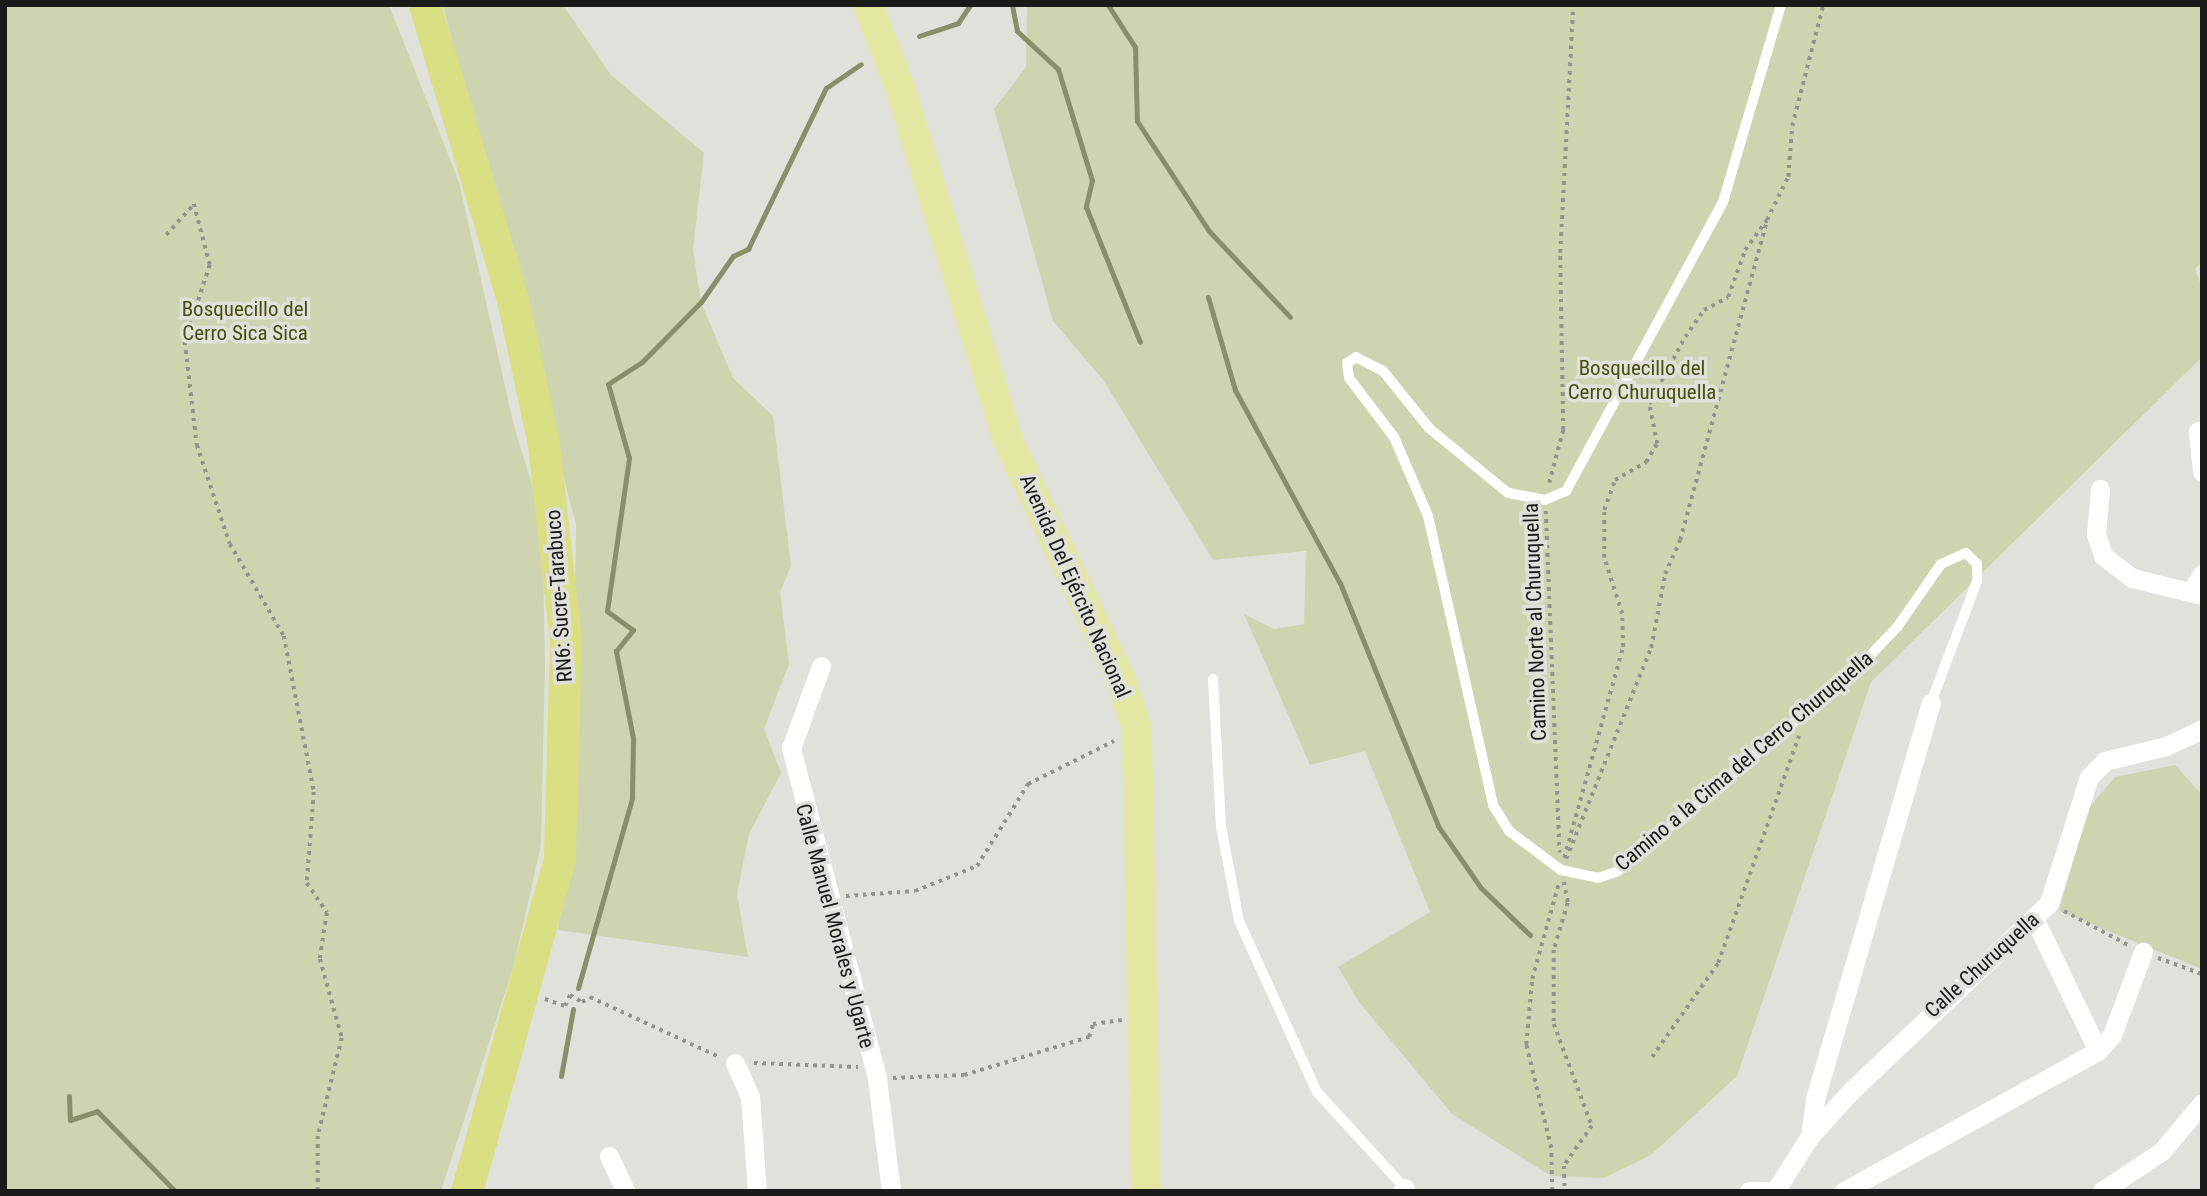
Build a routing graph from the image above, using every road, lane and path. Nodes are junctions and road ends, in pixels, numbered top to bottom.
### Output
1 (425, 5) edge
2 (868, 5) edge
3 (1573, 5) edge
4 (1780, 5) edge
5 (1824, 5) edge
6 (1767, 220) junction
7 (166, 234) dead end
8 (2198, 430) dead end
9 (2202, 472) edge
10 (2100, 489) dead end
11 (1545, 500) junction
12 (2202, 574) edge
13 (2196, 594) edge
14 (821, 666) dead end
15 (1213, 679) dead end
16 (1931, 703) joint
17 (1810, 708) junction
18 (1137, 729) junction
19 (2202, 729) edge
20 (1561, 870) junction
21 (827, 898) junction
22 (2049, 903) junction
23 (2035, 920) junction
24 (2143, 952) junction
25 (2202, 974) edge
26 (527, 992) junction
27 (1145, 1017) junction
28 (2098, 1051) junction
29 (1651, 1057) dead end
30 (736, 1063) junction
31 (876, 1073) junction
32 (2202, 1103) edge
33 (1810, 1136) junction
34 (609, 1156) dead end
35 (1405, 1190) edge
36 (318, 1191) edge
37 (467, 1191) edge
38 (625, 1191) edge
39 (757, 1191) edge
40 (891, 1191) edge
41 (1146, 1191) edge
42 (1552, 1191) edge
43 (1565, 1191) edge
44 (1749, 1191) edge
45 (1765, 1191) edge
46 (1775, 1191) edge
47 (1844, 1191) edge
48 (2102, 1191) edge

1 - 26 highway, RN6: Sucre-Tarabuco
2 - 18 main road, Avenida Del Ejército Nacional
3 - 11 path, Camino Norte al Churuquella
4 - 11 lane
5 - 6 path
6 - 20 path
6 - 20 path
7 - 36 path
8 - 9 street
10 - 13 street
11 - 20 path, Camino Norte al Churuquella
11 - 20 lane, Camino a la Cima del Cerro Churuquella
12 - 13 street
14 - 21 street, Calle Manuel Morales y Ugarte
15 - 35 lane
16 - 17 lane, Camino a la Cima del Cerro Churuquella
16 - 33 street
17 - 20 lane, Camino a la Cima del Cerro Churuquella
17 - 29 path
18 - 21 path
18 - 27 main road, Avenida Del Ejército Nacional
19 - 22 street, Calle Churuquella
20 - 42 path, Camino Norte al Churuquella
20 - 43 path
21 - 31 street, Calle Manuel Morales y Ugarte
22 - 23 street, Calle Churuquella
22 - 24 path
23 - 28 street
23 - 33 street, Calle Churuquella
24 - 25 path
24 - 28 street
26 - 30 path
26 - 37 highway, RN6: Sucre-Tarabuco
27 - 31 path
27 - 41 main road, Avenida Del Ejército Nacional
28 - 47 street
30 - 31 path
30 - 39 street
31 - 40 street, Calle Manuel Morales y Ugarte
32 - 48 street
33 - 46 street, Calle Churuquella
34 - 38 street
44 - 45 street

